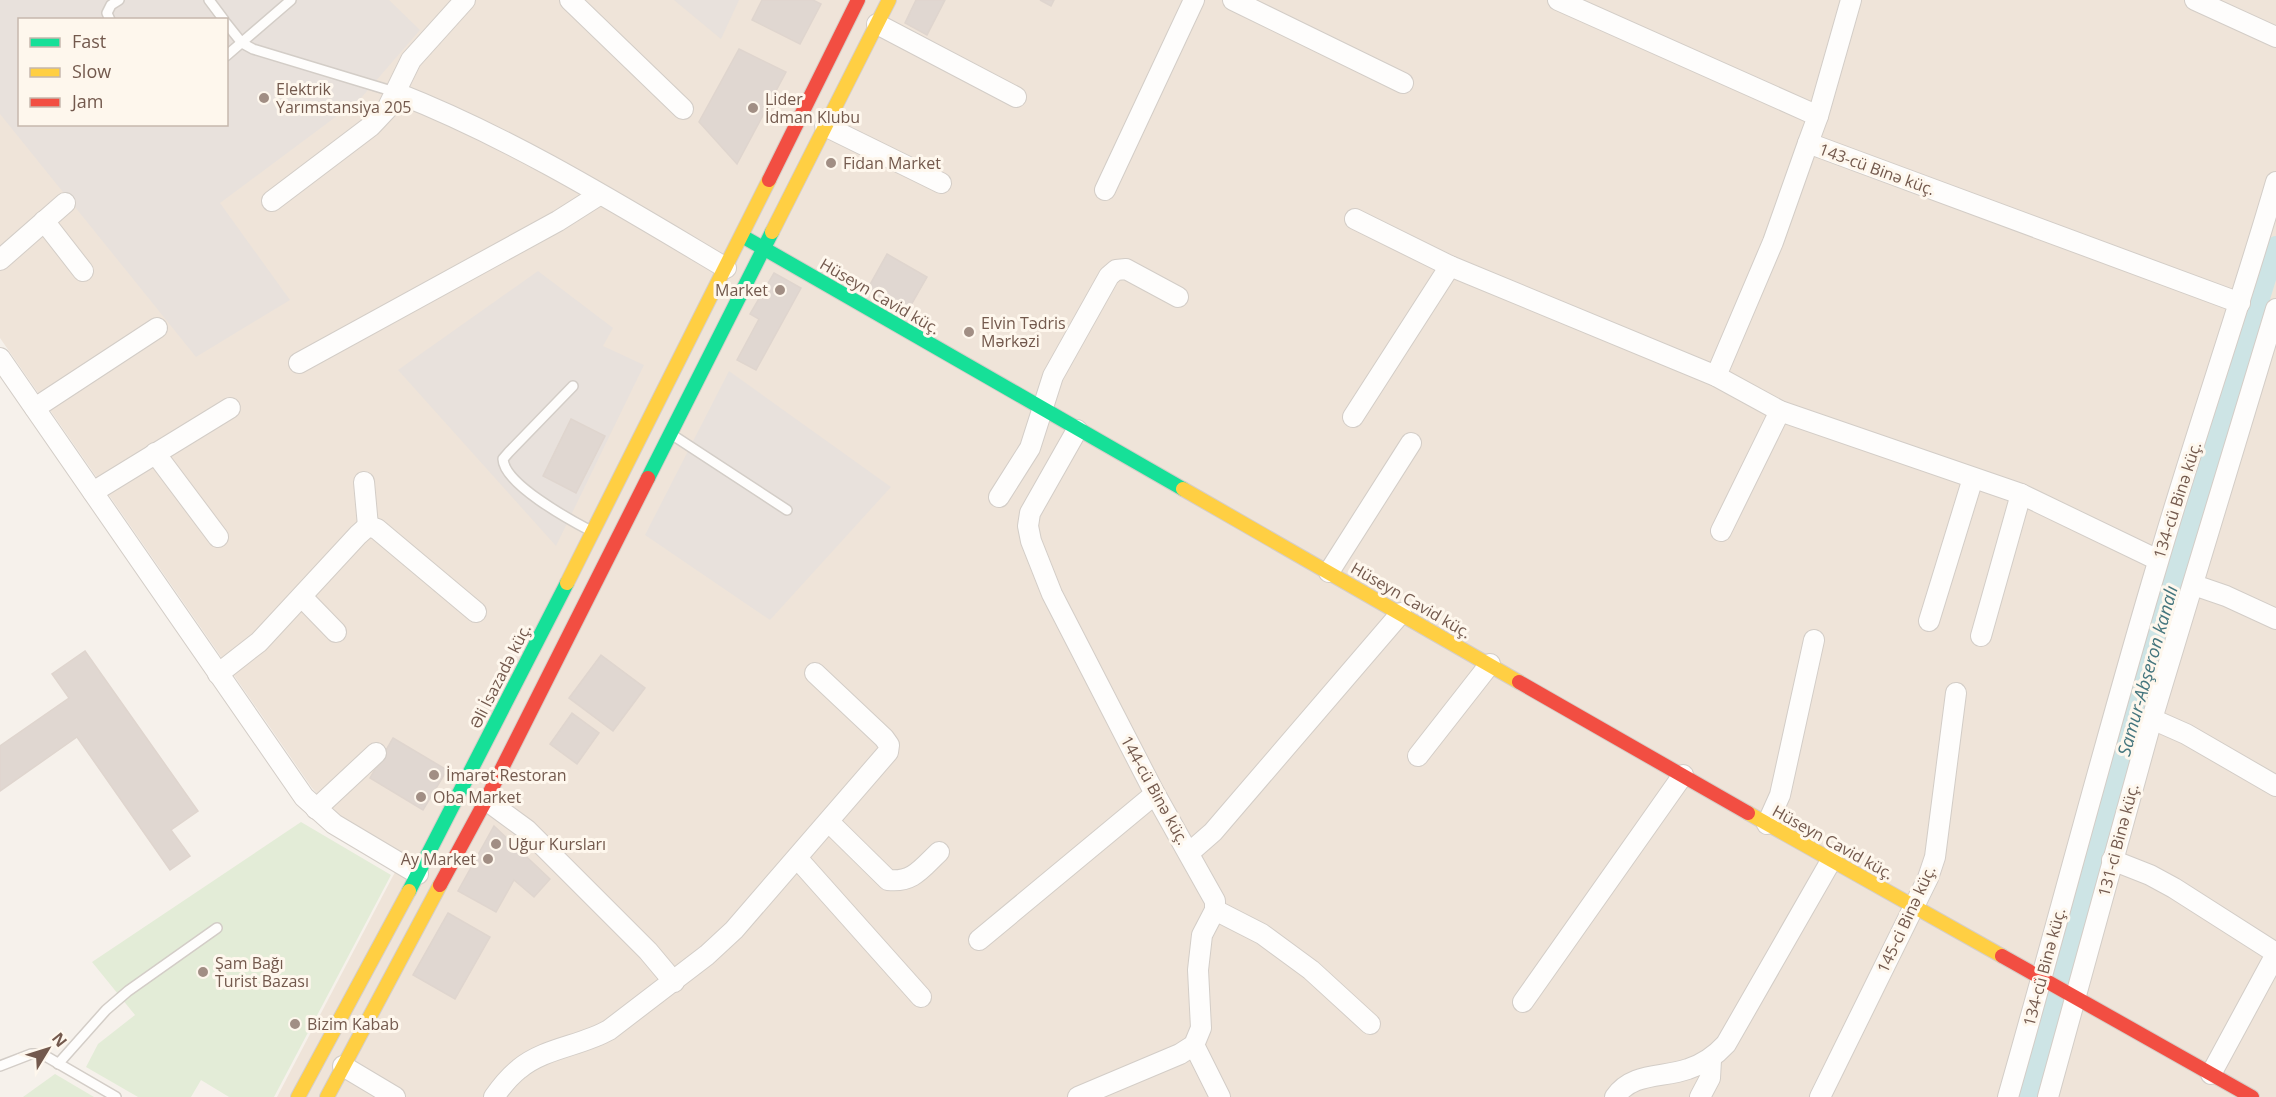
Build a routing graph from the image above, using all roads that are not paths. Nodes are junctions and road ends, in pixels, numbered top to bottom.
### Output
1 (119, 0) edge
2 (209, 0) edge
3 (291, 0) edge
4 (465, 0) edge
5 (570, 0) edge
6 (858, 0) edge
7 (889, 0) edge
8 (1194, 0) edge
9 (1233, 0) edge
10 (1558, 0) edge
11 (1851, 0) edge
12 (2195, 0) edge
13 (109, 18) edge
14 (223, 18) edge
15 (877, 24) junction
16 (228, 25) edge
17 (2276, 37) edge
18 (242, 43) junction
19 (228, 54) edge
20 (1403, 83) dead end
21 (397, 93) junction
22 (1016, 97) dead end
23 (682, 109) dead end
24 (1818, 117) junction
25 (825, 126) junction
26 (1808, 143) junction
27 (2276, 182) edge
28 (941, 183) dead end
29 (1105, 190) dead end
30 (599, 195) junction
31 (272, 201) dead end
32 (65, 203) dead end
33 (1355, 219) dead end
34 (44, 221) junction
35 (742, 236) junction
36 (765, 248) junction
37 (0, 260) edge
38 (1450, 266) junction
39 (726, 268) junction
40 (82, 271) dead end
41 (749, 280) junction
42 (1178, 297) dead end
43 (2240, 303) junction
44 (2276, 309) edge
45 (157, 328) dead end
46 (0, 358) edge
47 (298, 363) dead end
48 (1716, 376) junction
49 (573, 386) dead end
50 (35, 408) junction
51 (230, 408) dead end
52 (1041, 410) junction
53 (1780, 411) junction
54 (1353, 417) dead end
55 (1077, 430) junction
56 (672, 434) junction
57 (1411, 443) dead end
58 (155, 453) junction
59 (1973, 478) junction
60 (364, 482) dead end
61 (93, 492) junction
62 (2021, 494) junction
63 (999, 497) dead end
64 (787, 510) dead end
65 (368, 526) junction
66 (1721, 531) dead end
67 (593, 532) junction
68 (218, 537) dead end
69 (2158, 560) junction
70 (1329, 572) junction
71 (2194, 585) junction
72 (302, 597) junction
73 (476, 612) dead end
74 (1401, 613) junction
75 (2276, 619) edge
76 (1929, 621) dead end
77 (336, 632) dead end
78 (1981, 636) dead end
79 (1814, 640) dead end
80 (1490, 664) junction
81 (815, 673) dead end
82 (218, 674) junction
83 (1956, 693) dead end
84 (2152, 719) junction
85 (376, 753) dead end
86 (1418, 756) dead end
87 (1683, 775) junction
88 (2276, 786) edge
89 (1155, 794) junction
90 (486, 800) junction
91 (316, 809) junction
92 (829, 822) junction
93 (1767, 825) junction
94 (939, 852) dead end
95 (1189, 853) junction
96 (797, 858) junction
97 (1832, 859) junction
98 (2112, 860) junction
99 (418, 874) junction
100 (441, 886) junction
101 (1914, 907) junction
102 (1215, 910) junction
103 (217, 928) dead end
104 (979, 940) dead end
105 (2276, 953) edge
106 (2042, 978) junction
107 (674, 982) junction
108 (2076, 997) junction
109 (921, 998) dead end
110 (1523, 1002) dead end
111 (1370, 1024) dead end
112 (1194, 1045) junction
113 (1711, 1060) junction
114 (58, 1064) junction
115 (0, 1066) edge
116 (343, 1066) junction
117 (2211, 1074) junction
118 (116, 1097) edge
119 (298, 1097) edge
120 (327, 1097) edge
121 (395, 1097) edge
122 (494, 1097) edge
123 (1078, 1097) edge
124 (1220, 1097) edge
125 (1615, 1097) edge
126 (1700, 1097) edge
127 (1821, 1097) edge
128 (2008, 1097) edge
129 (2048, 1097) edge
130 (2252, 1097) edge

1 - 13 lane
2 - 14 lane
3 - 18 lane
4 - 21 street
5 - 23 street
6 - 35 main road
7 - 15 main road
8 - 29 street
9 - 20 street
10 - 24 street, 143-cü Binə küç.
11 - 24 street
12 - 17 street
15 - 22 street
15 - 25 main road
16 - 18 lane
18 - 19 lane
18 - 21 lane
21 - 30 street
21 - 31 street
24 - 26 street, 143-cü Binə küç.
25 - 28 street
25 - 36 main road
26 - 43 street, 143-cü Binə küç.
26 - 48 street
27 - 43 street, 134-cü Binə küç.
30 - 39 street
30 - 47 street
32 - 34 street
33 - 38 street
34 - 37 street
34 - 40 street
35 - 36 main road, Hüseyn Cavid küç.
35 - 39 main road, Əli İsazadə küç.
36 - 41 main road
36 - 52 main road, Hüseyn Cavid küç.
38 - 48 street
38 - 54 street
39 - 41 main road
39 - 67 main road, Əli İsazadə küç.
41 - 56 main road
42 - 52 street
43 - 69 street, 134-cü Binə küç.
44 - 71 street, 131-ci Binə küç.
45 - 50 street
46 - 50 street
48 - 53 street
49 - 67 lane
50 - 61 street
51 - 58 street
52 - 55 main road, Hüseyn Cavid küç.
52 - 63 street
53 - 59 street
53 - 66 street
55 - 70 main road, Hüseyn Cavid küç.
55 - 89 street, 144-cü Binə küç.
56 - 64 lane
56 - 90 main road
57 - 70 street
58 - 61 street
58 - 68 street
59 - 62 street
59 - 76 street
60 - 65 street
61 - 82 street
62 - 69 street
62 - 78 street
65 - 72 street
65 - 73 street
67 - 99 main road, Əli İsazadə küç.
69 - 106 street, 134-cü Binə küç.
70 - 74 main road, Hüseyn Cavid küç.
71 - 75 street
71 - 84 street, 131-ci Binə küç.
72 - 77 street
72 - 82 street
74 - 80 main road, Hüseyn Cavid küç.
74 - 95 street
79 - 93 street
80 - 86 street
80 - 87 main road, Hüseyn Cavid küç.
81 - 92 street
82 - 91 street
83 - 101 street, 145-ci Binə küç.
84 - 88 street
84 - 98 street, 131-ci Binə küç.
85 - 91 street
87 - 93 main road, Hüseyn Cavid küç.
87 - 110 street
89 - 95 street, 144-cü Binə küç.
89 - 104 street
90 - 100 main road
90 - 107 street
91 - 99 street
92 - 94 street
92 - 96 street
93 - 97 main road, Hüseyn Cavid küç.
95 - 102 street, 144-cü Binə küç.
96 - 107 street
96 - 109 street
97 - 101 main road, Hüseyn Cavid küç.
97 - 113 street
98 - 105 street
98 - 108 street, 131-ci Binə küç.
99 - 100 main road
99 - 119 main road, Əli İsazadə küç.
100 - 116 main road
101 - 106 main road, Hüseyn Cavid küç.
101 - 127 street, 145-ci Binə küç.
102 - 111 street
102 - 112 street
103 - 114 lane
105 - 117 street
106 - 108 main road, Hüseyn Cavid küç.
106 - 128 street, 134-cü Binə küç.
107 - 122 street
108 - 117 main road
108 - 129 street, 131-ci Binə küç.
112 - 123 street
112 - 124 street
113 - 125 street
113 - 126 street
114 - 115 lane
114 - 118 lane
116 - 120 main road
116 - 121 street
117 - 130 main road

